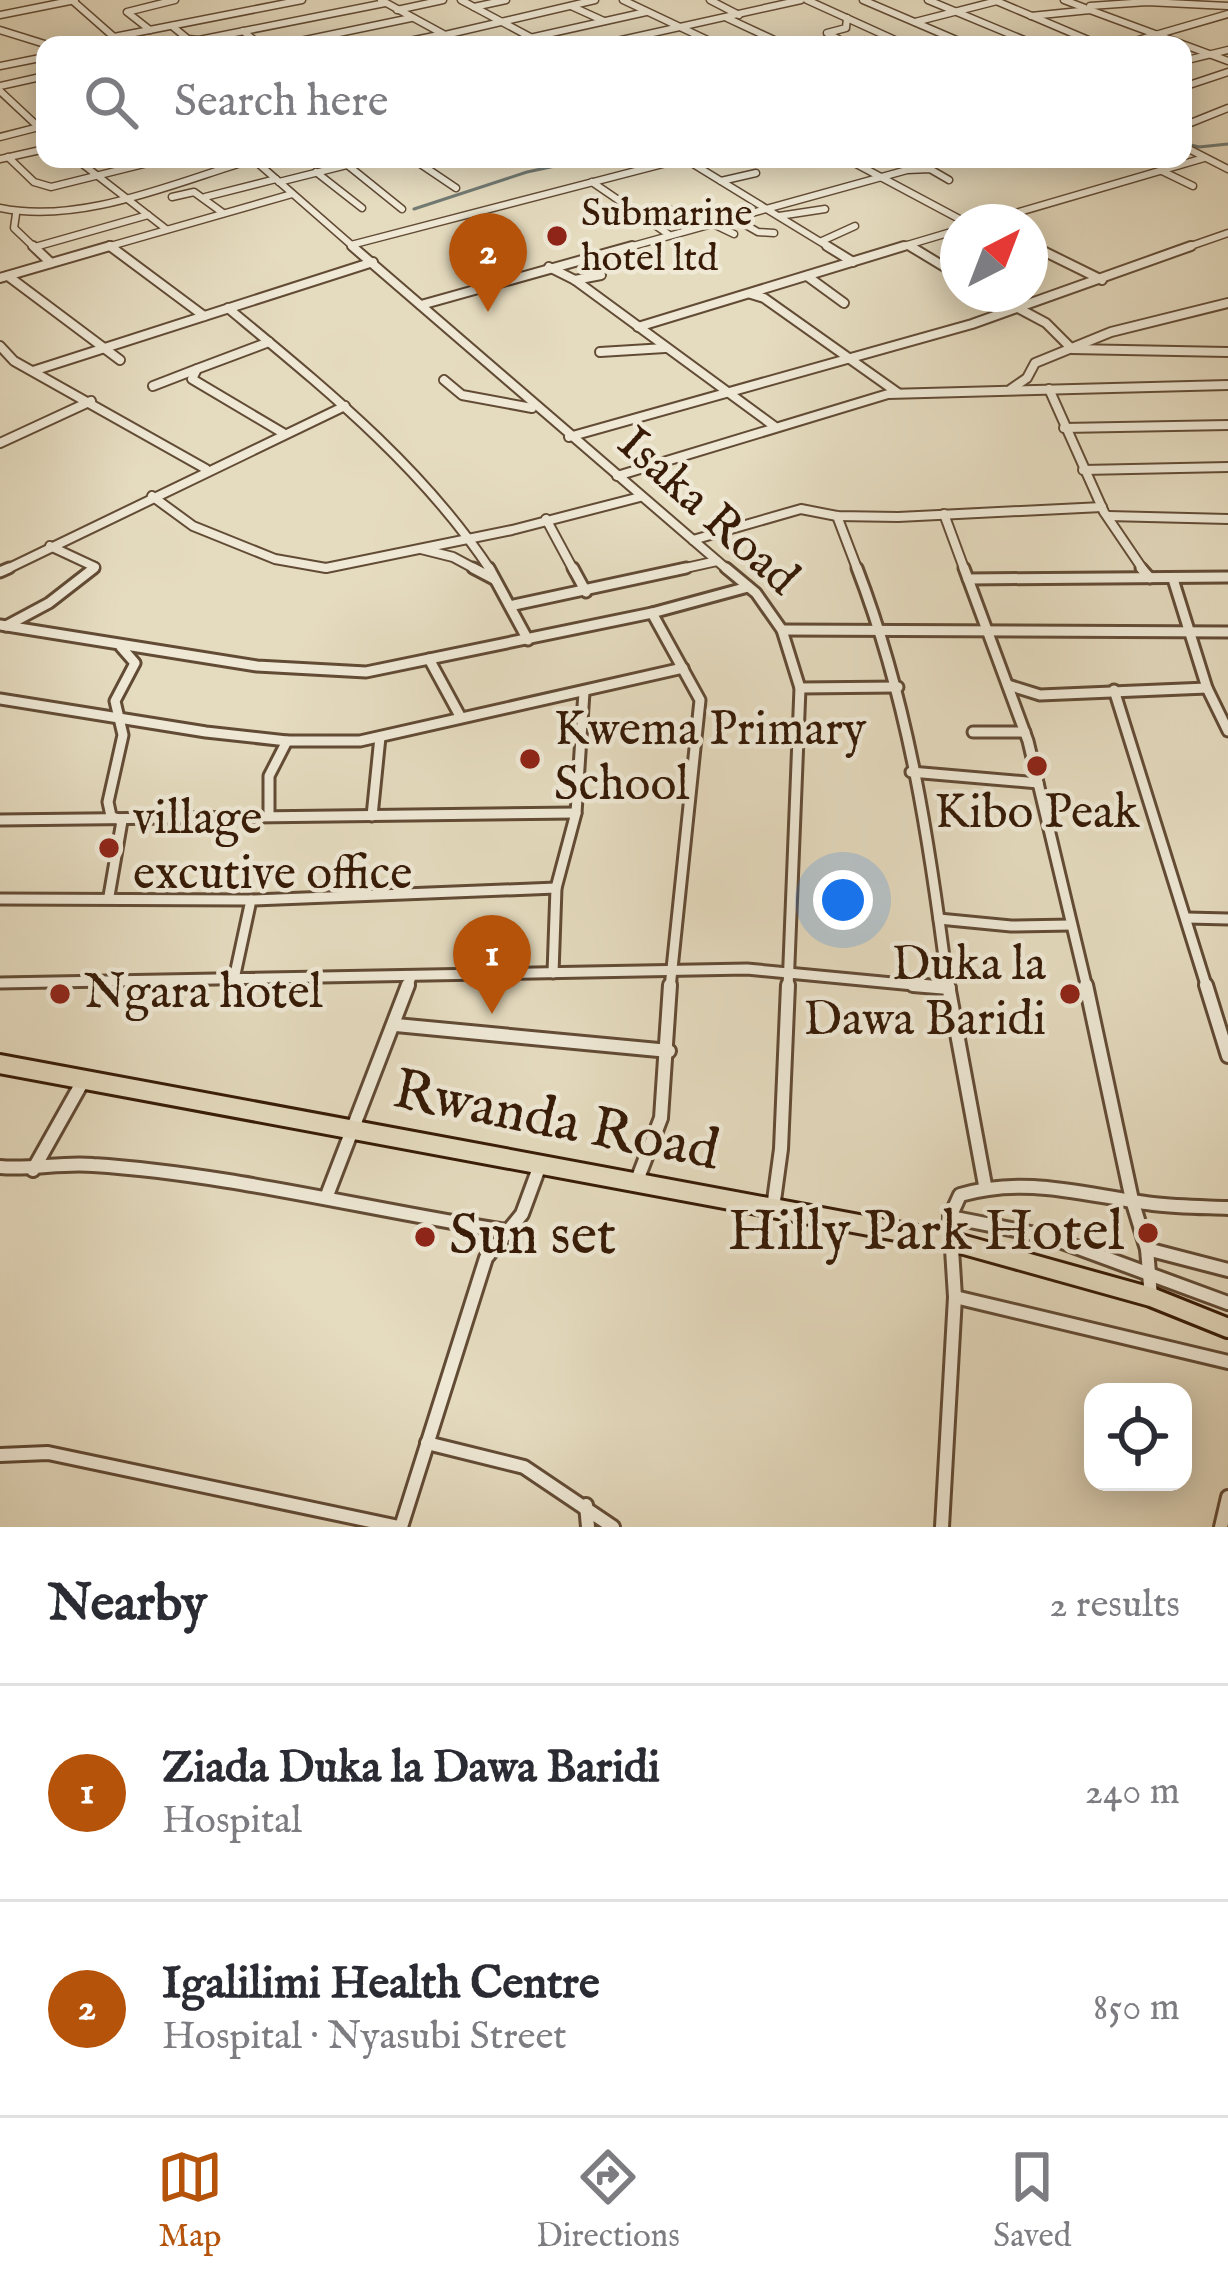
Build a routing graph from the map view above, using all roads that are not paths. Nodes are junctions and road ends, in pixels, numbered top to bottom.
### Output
1 (73, 0) edge
2 (172, 0) edge
3 (302, 0) edge
4 (443, 0) edge
5 (461, 0) edge
6 (506, 0) edge
7 (595, 0) edge
8 (623, 0) edge
9 (710, 0) edge
10 (804, 0) edge
11 (863, 0) edge
12 (886, 0) edge
13 (928, 0) edge
14 (1064, 0) edge
15 (286, 1) edge
16 (383, 1) edge
17 (996, 1) edge
18 (872, 4) junction
19 (571, 6) junction
20 (1081, 6) junction
21 (474, 8) junction
22 (398, 10) junction
23 (1090, 10) junction
24 (1228, 10) edge
25 (956, 11) junction
26 (646, 12) junction
27 (0, 15) edge
28 (739, 15) junction
29 (1031, 16) junction
30 (411, 18) junction
31 (727, 18) junction
32 (848, 19) junction
33 (604, 21) junction
34 (502, 22) junction
35 (915, 22) junction
36 (172, 26) junction
37 (680, 27) junction
38 (0, 30) edge
39 (150, 30) junction
40 (243, 31) junction
41 (17, 35) junction
42 (439, 35) junction
43 (1158, 35) junction
44 (113, 36) edge
45 (119, 36) edge
46 (184, 36) edge
47 (226, 36) edge
48 (249, 36) edge
49 (324, 36) edge
50 (434, 36) edge
51 (528, 36) edge
52 (540, 36) edge
53 (640, 36) edge
54 (699, 36) edge
55 (766, 36) edge
56 (832, 36) edge
57 (886, 36) edge
58 (947, 36) edge
59 (1015, 36) edge
60 (1079, 36) edge
61 (1154, 36) edge
62 (0, 39) edge
63 (36, 41) edge
64 (1228, 50) edge
65 (1192, 52) edge
66 (1199, 55) junction
67 (1211, 55) junction
68 (1192, 58) edge
69 (36, 59) edge
70 (1228, 61) edge
71 (0, 66) edge
72 (1228, 72) edge
73 (36, 78) edge
74 (1192, 84) edge
75 (0, 88) edge
76 (1227, 102) edge
77 (16, 104) junction
78 (0, 107) edge
79 (1192, 121) edge
80 (36, 124) edge
81 (36, 131) edge
82 (0, 136) edge
83 (36, 150) edge
84 (1192, 151) edge
85 (4, 158) edge
86 (1204, 158) junction
87 (1192, 162) edge
88 (1226, 166) edge
89 (88, 168) edge
90 (132, 168) edge
91 (220, 168) edge
92 (264, 168) edge
93 (327, 168) edge
94 (352, 168) edge
95 (426, 168) edge
96 (648, 168) edge
97 (698, 168) edge
98 (862, 168) edge
99 (1172, 168) edge
100 (1162, 171) junction
101 (316, 172) junction
102 (756, 173) dead end
103 (99, 177) junction
104 (879, 178) junction
105 (278, 180) junction
106 (949, 180) dead end
107 (592, 182) junction
108 (721, 182) junction
109 (1193, 186) dead end
110 (456, 188) dead end
111 (123, 194) junction
112 (292, 194) junction
113 (205, 196) junction
114 (172, 197) dead end
115 (1047, 204) edge
116 (0, 208) edge
117 (362, 208) dead end
118 (402, 208) dead end
119 (669, 209) dead end
120 (826, 209) dead end
121 (940, 209) edge
122 (768, 210) junction
123 (223, 212) junction
124 (16, 214) junction
125 (148, 215) junction
126 (730, 216) junction
127 (779, 216) junction
128 (709, 222) junction
129 (855, 226) dead end
130 (166, 229) junction
131 (686, 229) junction
132 (668, 233) junction
133 (775, 233) dead end
134 (1228, 233) edge
135 (734, 234) dead end
136 (940, 235) edge
137 (822, 241) junction
138 (110, 245) junction
139 (351, 245) junction
140 (908, 245) junction
141 (35, 247) junction
142 (1048, 254) edge
143 (373, 262) junction
144 (853, 262) junction
145 (51, 263) junction
146 (940, 264) edge
147 (549, 267) junction
148 (601, 275) dead end
149 (4, 276) edge
150 (807, 276) junction
151 (575, 280) junction
152 (1102, 280) junction
153 (746, 293) junction
154 (1048, 298) edge
155 (1228, 303) edge
156 (844, 304) dead end
157 (421, 305) junction
158 (228, 308) junction
159 (1006, 312) edge
160 (1027, 312) edge
161 (204, 316) junction
162 (638, 327) junction
163 (269, 342) junction
164 (0, 346) edge
165 (102, 347) junction
166 (665, 348) junction
167 (1072, 349) junction
168 (600, 352) dead end
169 (1228, 352) edge
170 (74, 357) junction
171 (845, 358) junction
172 (120, 359) dead end
173 (197, 369) junction
174 (85, 370) dead end
175 (34, 371) junction
176 (444, 380) dead end
177 (1228, 385) edge
178 (153, 386) dead end
179 (1048, 389) junction
180 (1009, 390) junction
181 (725, 391) junction
182 (898, 393) junction
183 (91, 401) junction
184 (345, 406) junction
185 (538, 409) junction
186 (1228, 425) edge
187 (773, 426) junction
188 (1064, 428) junction
189 (283, 433) junction
190 (569, 437) junction
191 (0, 443) edge
192 (1228, 467) edge
193 (206, 469) junction
194 (1084, 470) junction
195 (617, 476) junction
196 (152, 496) junction
197 (640, 497) junction
198 (1102, 507) junction
199 (944, 514) junction
200 (837, 516) junction
201 (1108, 516) junction
202 (546, 519) junction
203 (1228, 519) edge
204 (464, 538) junction
205 (692, 540) junction
206 (50, 546) junction
207 (416, 548) junction
208 (718, 561) junction
209 (470, 565) junction
210 (0, 572) edge
211 (1228, 577) edge
212 (495, 579) junction
213 (968, 579) junction
214 (1151, 579) junction
215 (1173, 579) junction
216 (748, 586) junction
217 (586, 592) junction
218 (514, 605) junction
219 (652, 613) junction
220 (3, 626) edge
221 (986, 629) junction
222 (782, 630) junction
223 (881, 630) junction
224 (1187, 631) junction
225 (1228, 632) edge
226 (528, 640) junction
227 (121, 647) junction
228 (429, 659) junction
229 (683, 668) junction
230 (1008, 685) junction
231 (898, 687) junction
232 (800, 688) junction
233 (1208, 688) junction
234 (1114, 690) junction
235 (584, 692) junction
236 (0, 699) edge
237 (460, 716) junction
238 (120, 721) junction
239 (1228, 731) edge
240 (974, 732) dead end
241 (1025, 732) junction
242 (380, 737) junction
243 (287, 741) junction
244 (911, 772) junction
245 (1038, 784) junction
246 (576, 813) junction
247 (269, 816) junction
248 (372, 816) junction
249 (0, 820) edge
250 (122, 821) junction
251 (556, 887) junction
252 (109, 896) junction
253 (0, 898) edge
254 (250, 900) junction
255 (1187, 918) junction
256 (940, 919) junction
257 (1228, 919) edge
258 (1071, 925) junction
259 (553, 973) junction
260 (670, 973) junction
261 (785, 973) junction
262 (411, 977) junction
263 (234, 980) junction
264 (0, 983) edge
265 (949, 988) junction
266 (396, 1024) junction
267 (669, 1051) junction
268 (1228, 1056) edge
269 (0, 1064) edge
270 (82, 1081) junction
271 (353, 1131) junction
272 (540, 1165) junction
273 (0, 1167) edge
274 (33, 1170) junction
275 (636, 1184) junction
276 (985, 1185) junction
277 (326, 1198) junction
278 (1132, 1201) junction
279 (773, 1208) junction
280 (1228, 1208) edge
281 (950, 1217) junction
282 (506, 1231) junction
283 (950, 1241) junction
284 (1147, 1249) junction
285 (1228, 1270) edge
286 (1149, 1276) junction
287 (956, 1297) junction
288 (1151, 1298) junction
289 (1228, 1303) edge
290 (1228, 1328) edge
291 (1228, 1363) edge
292 (427, 1443) junction
293 (0, 1455) edge
294 (1228, 1497) edge
295 (586, 1505) junction
296 (400, 1527) edge
297 (588, 1527) edge
298 (614, 1527) edge
299 (942, 1527) edge
300 (1221, 1527) edge

1 - 27 street
1 - 44 street
2 - 39 street
3 - 15 street
4 - 22 street
5 - 21 street
6 - 21 street
7 - 19 street
8 - 26 street
9 - 28 street
10 - 28 street
10 - 32 street
11 - 18 street
12 - 18 street
13 - 25 street
14 - 20 street
15 - 36 street
16 - 22 street
16 - 40 street
17 - 25 street
17 - 29 street
18 - 35 street
19 - 33 street
19 - 34 street
20 - 23 street
20 - 24 street
21 - 34 street
22 - 30 street
23 - 29 street
23 - 43 street
24 - 43 street
25 - 35 street
25 - 59 street
26 - 33 street
26 - 37 street
28 - 31 street
29 - 60 street
30 - 42 street
30 - 49 street
31 - 37 street
31 - 55 street
32 - 56 street
32 - 57 street
33 - 52 street
34 - 42 street
34 - 51 street
35 - 58 street
36 - 39 street
36 - 46 street
37 - 53 street
37 - 54 street
38 - 41 street
39 - 45 street
40 - 47 street
40 - 48 street
41 - 62 street
41 - 63 street
42 - 50 street
43 - 61 street
64 - 67 street
65 - 66 street
66 - 67 street
66 - 68 street
67 - 70 street
69 - 71 street
72 - 74 street
73 - 75 street
75 - 77 street
76 - 79 street
77 - 78 street
77 - 80 street
81 - 82 street
83 - 85 street
84 - 86 street
85 - 103 street
86 - 87 street
86 - 88 street
89 - 103 street
90 - 103 street
91 - 111 street
92 - 105 street, Isaka Road
93 - 101 street
94 - 118 street
95 - 110 street
96 - 107 street
97 - 108 street
98 - 104 street
99 - 100 street
100 - 109 street
100 - 115 street
101 - 105 street
101 - 117 street
102 - 108 street
103 - 111 street
104 - 106 street
104 - 121 street
104 - 122 street
105 - 112 street, Isaka Road
105 - 113 street
107 - 132 street
107 - 139 street
108 - 122 street
111 - 124 street
111 - 125 street
112 - 123 street
112 - 139 street, Isaka Road
113 - 114 street
113 - 123 street
116 - 124 street
119 - 131 street
120 - 127 street
122 - 126 street
122 - 127 street
123 - 130 street
124 - 141 street
125 - 130 street
125 - 141 street
126 - 128 street
126 - 133 street
127 - 137 street
128 - 131 street
128 - 135 street
129 - 137 street
130 - 138 street
131 - 132 street
132 - 147 street
134 - 152 street
136 - 140 street
137 - 144 street
138 - 145 street
138 - 161 street
139 - 143 street, Isaka Road
140 - 144 street
140 - 146 street
141 - 145 street
142 - 152 street
143 - 157 street, Isaka Road
143 - 158 street
144 - 150 street
145 - 149 street
147 - 151 street
147 - 157 street
148 - 151 street
149 - 165 street
150 - 153 street
150 - 156 street
151 - 162 street
152 - 154 street
153 - 162 street
153 - 171 street
155 - 167 street
157 - 185 street, Isaka Road
158 - 161 street
158 - 163 street
159 - 171 street
160 - 167 street
161 - 165 street
162 - 166 street
163 - 173 street
163 - 184 street
164 - 175 street
165 - 170 street
165 - 172 street
166 - 168 street
166 - 181 street
167 - 169 street
167 - 180 street
170 - 174 street
170 - 175 street
171 - 181 street
171 - 182 street
173 - 178 street
173 - 189 street
175 - 183 street
176 - 185 street
177 - 179 street
179 - 180 street
179 - 188 street
180 - 182 street
181 - 187 street
181 - 190 street
182 - 187 street
183 - 191 street
183 - 193 street
184 - 189 street
184 - 204 street
185 - 190 street, Isaka Road
186 - 188 street
187 - 195 street
188 - 194 street
189 - 193 street
190 - 195 street, Isaka Road
192 - 194 street
193 - 196 street
194 - 198 street
195 - 197 street, Isaka Road
196 - 206 street
196 - 207 street
197 - 202 street
197 - 205 street, Isaka Road
198 - 199 street
198 - 201 street
199 - 200 street
199 - 213 street
200 - 205 street
200 - 223 street
201 - 203 street
201 - 214 street
202 - 204 street
202 - 217 street
204 - 207 street
204 - 209 street
204 - 212 street
205 - 208 street, Isaka Road
206 - 210 street
206 - 220 street
207 - 209 street
208 - 216 street, Isaka Road
208 - 217 street
209 - 212 street
211 - 215 street
212 - 218 street
213 - 214 street
213 - 221 street
214 - 215 street
215 - 224 street
216 - 219 street
216 - 222 street, Isaka Road
217 - 218 street
218 - 226 street
219 - 226 street
219 - 229 street
220 - 227 street
221 - 223 street
221 - 224 street
221 - 230 street
222 - 223 street
222 - 232 street, Isaka Road
223 - 231 street
224 - 225 street
224 - 233 street
226 - 228 street
227 - 228 street
227 - 238 street
228 - 237 street
229 - 235 street
229 - 260 street
230 - 234 street
230 - 241 street
231 - 232 street
231 - 244 street
232 - 261 street, Isaka Road
233 - 234 street
233 - 239 street
234 - 255 street
235 - 237 street
235 - 246 street
236 - 238 street
237 - 242 street
238 - 243 street
238 - 250 street
240 - 241 street
241 - 245 street
242 - 243 street
242 - 248 street
243 - 247 street
244 - 245 street
244 - 256 street
245 - 258 street
246 - 248 street
246 - 251 street
247 - 248 street
247 - 250 street
249 - 250 street
250 - 252 street
251 - 254 street
251 - 259 street
252 - 253 street
252 - 254 street
254 - 263 street
255 - 257 street
255 - 268 street
256 - 258 street
256 - 265 street
258 - 278 street
259 - 260 street
259 - 262 street
260 - 261 street
260 - 267 street
261 - 265 street
261 - 279 street, Isaka Road
262 - 263 street
262 - 266 street
263 - 264 street
265 - 276 street
266 - 267 street
266 - 271 street
267 - 275 street
269 - 270 highway, Rwanda Road
270 - 271 highway, Rwanda Road
270 - 274 street
271 - 272 highway, Rwanda Road
271 - 277 street
272 - 275 highway, Rwanda Road
272 - 282 street
273 - 274 street
274 - 277 street
275 - 279 highway, Rwanda Road
276 - 278 street
276 - 281 street
277 - 282 street
278 - 280 street
278 - 284 street
279 - 283 highway, Rwanda Road
281 - 283 street
281 - 286 street
282 - 292 street
283 - 287 street
283 - 288 highway, Rwanda Road
284 - 285 street
284 - 286 street
286 - 288 street
286 - 289 street
287 - 291 street
287 - 299 street
288 - 290 highway, Rwanda Road
292 - 295 street
292 - 296 street
293 - 296 street
294 - 300 street
295 - 297 street
295 - 298 street

